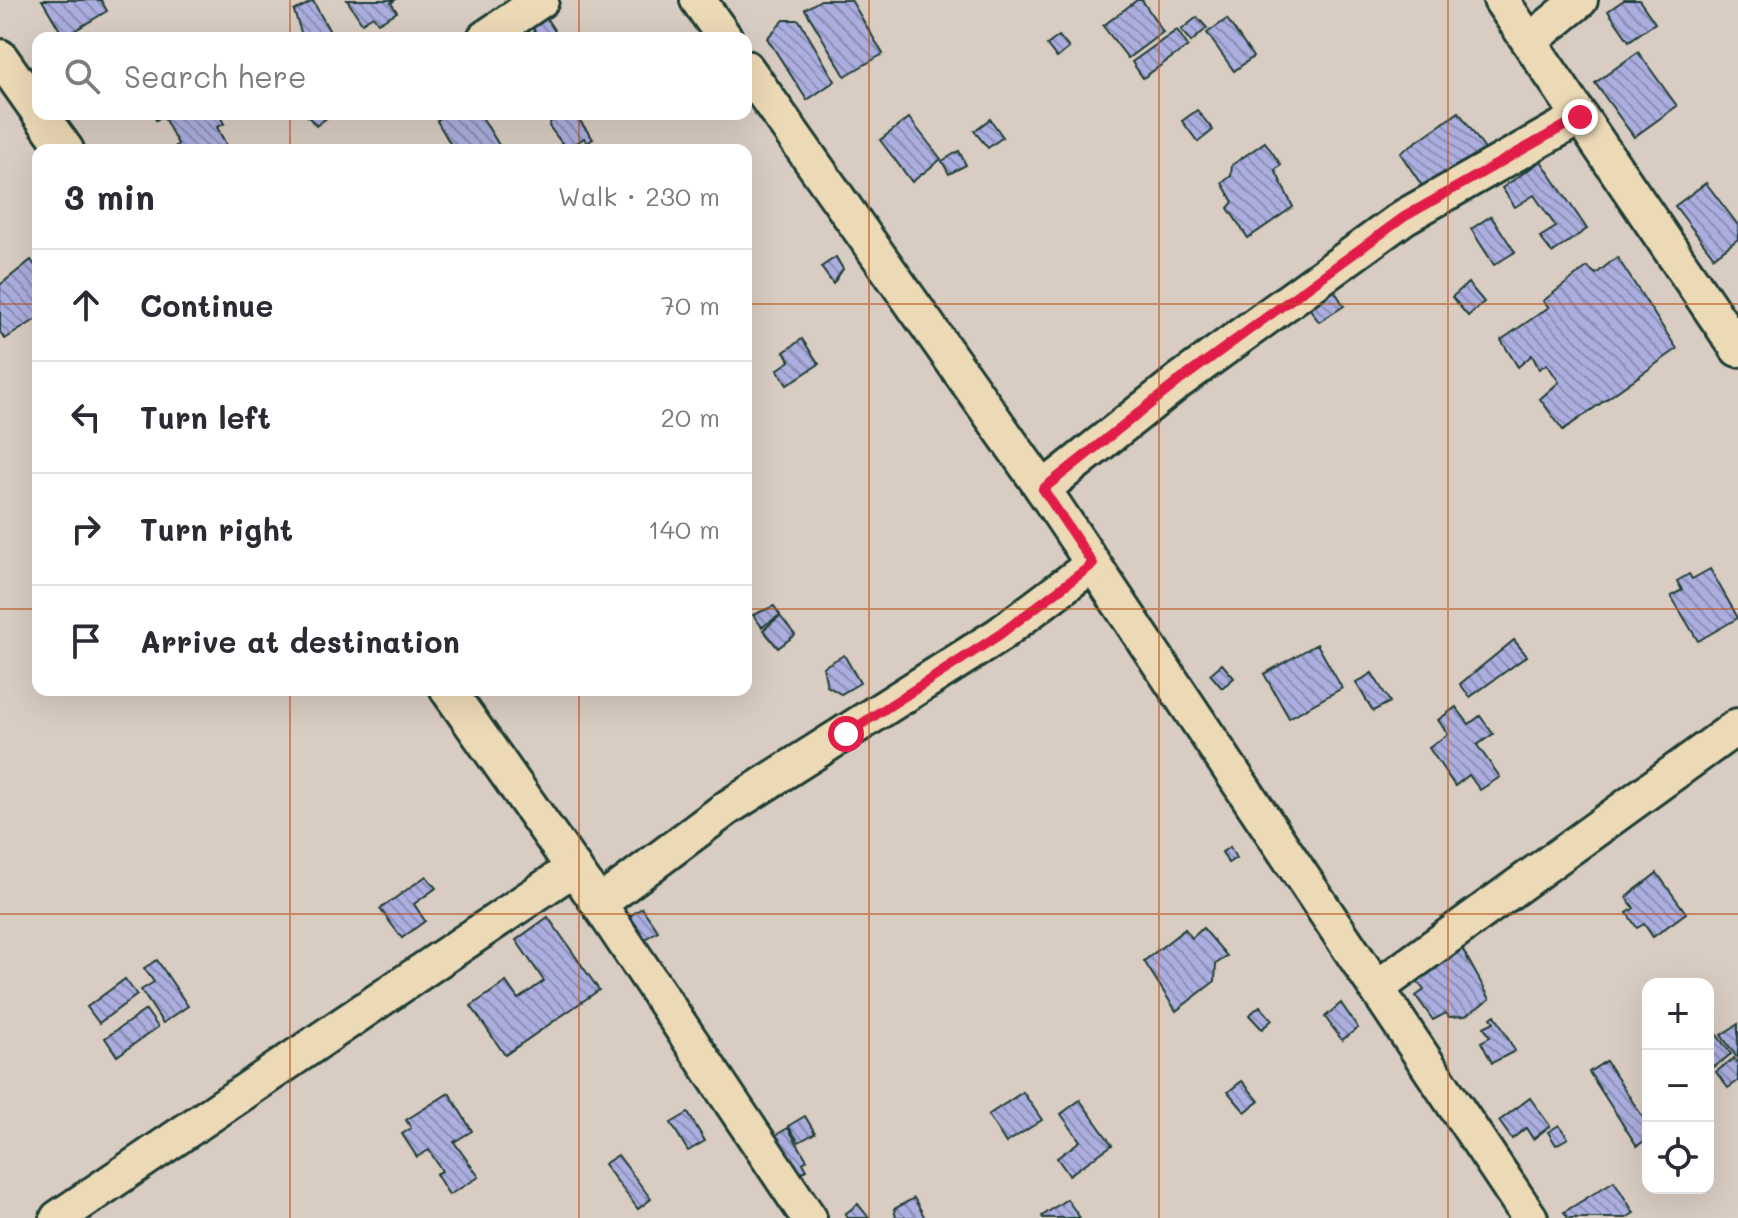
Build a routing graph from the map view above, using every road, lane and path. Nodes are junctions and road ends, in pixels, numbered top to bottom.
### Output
1 (541, 0) edge
2 (698, 0) edge
3 (1501, 0) edge
4 (1580, 0) edge
5 (494, 32) edge
6 (721, 32) edge
7 (1530, 41) junction
8 (0, 57) edge
9 (752, 77) edge
10 (32, 102) edge
11 (1580, 117) junction
12 (45, 120) edge
13 (62, 144) edge
14 (1738, 349) edge
15 (1043, 489) junction
16 (1093, 564) junction
17 (452, 696) edge
18 (1738, 726) edge
19 (574, 868) junction
20 (599, 904) junction
21 (1377, 988) junction
22 (58, 1218) edge
23 (809, 1218) edge
24 (1530, 1218) edge

1 - 5 street
2 - 6 street
3 - 7 street
4 - 7 street
7 - 11 street
8 - 10 street
9 - 15 street
11 - 14 street
11 - 15 street
12 - 13 street
15 - 16 street
16 - 20 street
16 - 21 street
17 - 19 street
18 - 21 street
19 - 20 street
19 - 22 street
20 - 23 street
21 - 24 street

